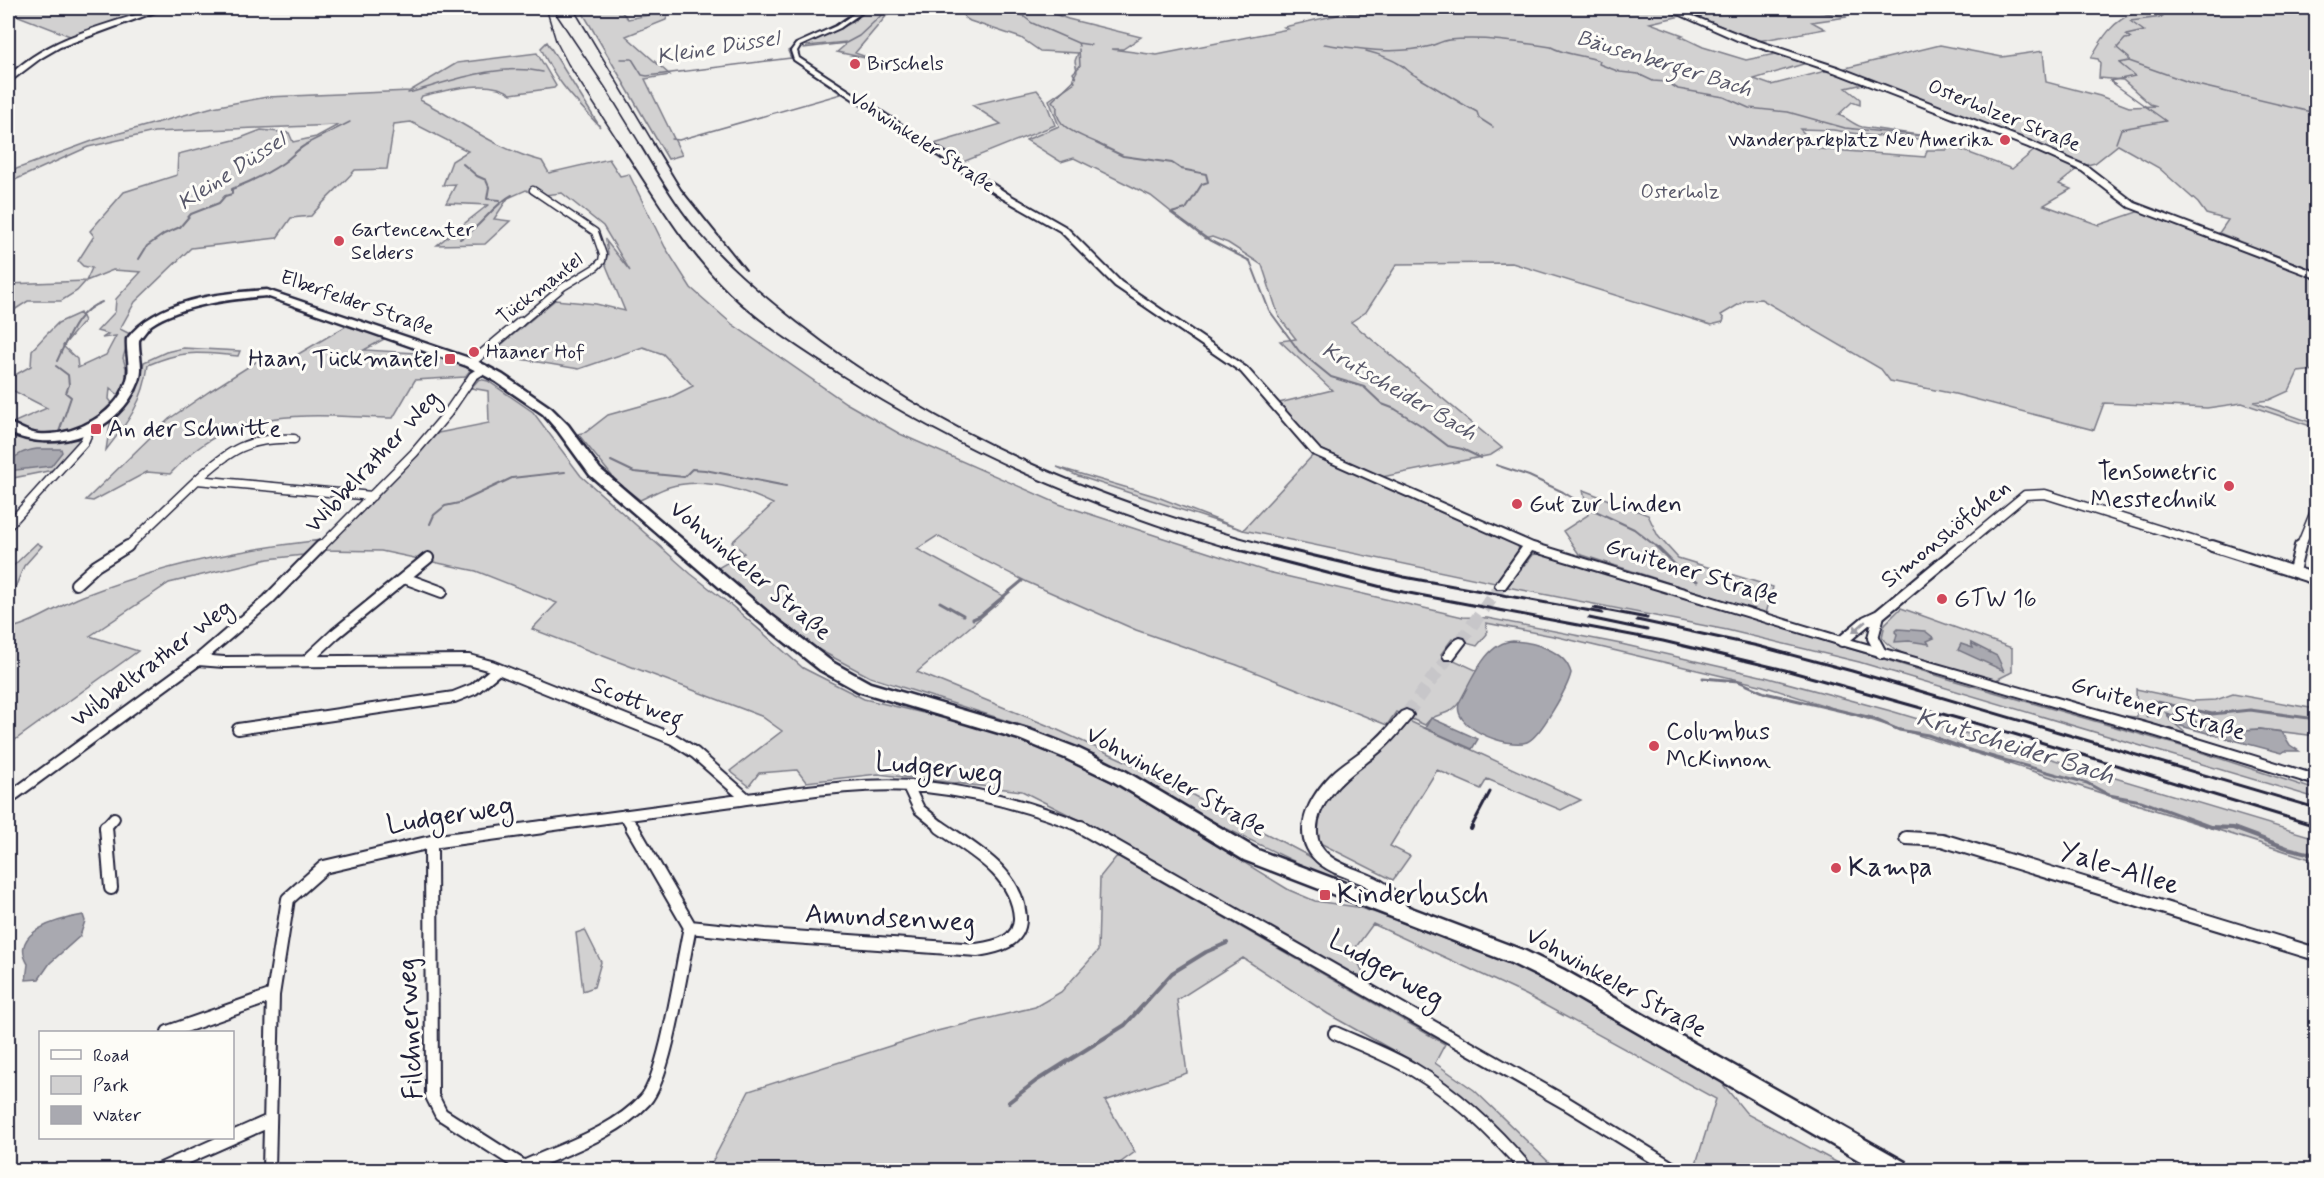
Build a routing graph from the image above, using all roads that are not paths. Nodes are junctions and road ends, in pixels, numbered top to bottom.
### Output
1 (163, 8) edge
2 (865, 8) edge
3 (1668, 8) edge
4 (8, 81) edge
5 (533, 190) dead end
6 (2316, 275) edge
7 (1118, 284) joint
8 (477, 366) junction
9 (8, 427) edge
10 (90, 428) junction
11 (294, 439) dead end
12 (197, 480) junction
13 (372, 496) junction
14 (2316, 509) edge
15 (8, 526) edge
16 (1529, 546) junction
17 (314, 554) joint
18 (428, 558) dead end
19 (2294, 571) junction
20 (407, 579) junction
21 (2316, 579) edge
22 (75, 584) dead end
23 (1501, 585) tunnel mouth
24 (442, 592) dead end
25 (1879, 615) junction
26 (1842, 641) junction
27 (1460, 642) tunnel mouth
28 (1881, 652) junction
29 (1449, 656) tunnel mouth
30 (198, 660) junction
31 (306, 661) junction
32 (498, 669) junction
33 (1406, 715) tunnel mouth
34 (238, 729) dead end
35 (2316, 780) edge
36 (908, 786) junction
37 (8, 799) edge
38 (747, 799) junction
39 (625, 815) junction
40 (114, 818) dead end
41 (1906, 838) dead end
42 (431, 842) junction
43 (111, 888) dead end
44 (1402, 912) junction
45 (690, 927) junction
46 (2316, 954) edge
47 (273, 995) junction
48 (171, 1031) edge
49 (1335, 1033) dead end
50 (269, 1121) junction
51 (234, 1137) edge
52 (229, 1139) edge
53 (524, 1169) edge
54 (159, 1170) edge
55 (269, 1170) edge
56 (1527, 1170) edge
57 (1675, 1170) edge
58 (1897, 1170) edge

1 - 4 main road
2 - 7 street, Vohwinkeler Straße
3 - 6 main road, Osterholzer Straße
5 - 8 street, Tückmantel
7 - 16 street, Gruitener Straße
8 - 10 main road, Elberfelder Straße
8 - 13 street, Wibbelrather Weg
8 - 44 main road, Vohwinkeler Straße
9 - 10 main road, Elberfelder Straße
10 - 15 street
11 - 12 street
12 - 13 street
12 - 22 street
13 - 17 street, Wibbelrather Weg
14 - 19 street
16 - 23 street
16 - 26 street, Gruitener Straße
17 - 30 street, Wibbeltrather Weg
18 - 20 street
19 - 21 street, Simonshöfchen
19 - 25 street, Simonshöfchen
20 - 24 street
20 - 31 street
25 -> 26 street, Simonshöfchen
25 - 28 street, Simonshöfchen
26 - 28 street, Gruitener Straße
27 - 29 street
28 - 35 street, Gruitener Straße
30 - 31 street, Scottweg
30 - 37 street, Wibbeltrather Weg
31 - 32 street, Scottweg
32 - 34 street
32 - 38 street, Scottweg
33 - 44 street
36 - 38 street, Ludgerweg
36 - 45 street, Amundsenweg
36 - 57 street, Ludgerweg
38 - 39 street, Ludgerweg
39 - 42 street, Ludgerweg
39 - 45 street
40 - 43 street
41 - 46 street, Yale-Allee
42 - 47 street, Ludgerweg
42 - 53 street, Filchnerweg
44 - 58 main road, Vohwinkeler Straße
45 - 53 street, Filchnerweg
47 - 48 street
47 - 50 street, Ludgerweg
49 - 56 street
50 - 51 street
50 - 55 street, Ludgerweg
52 - 54 street

